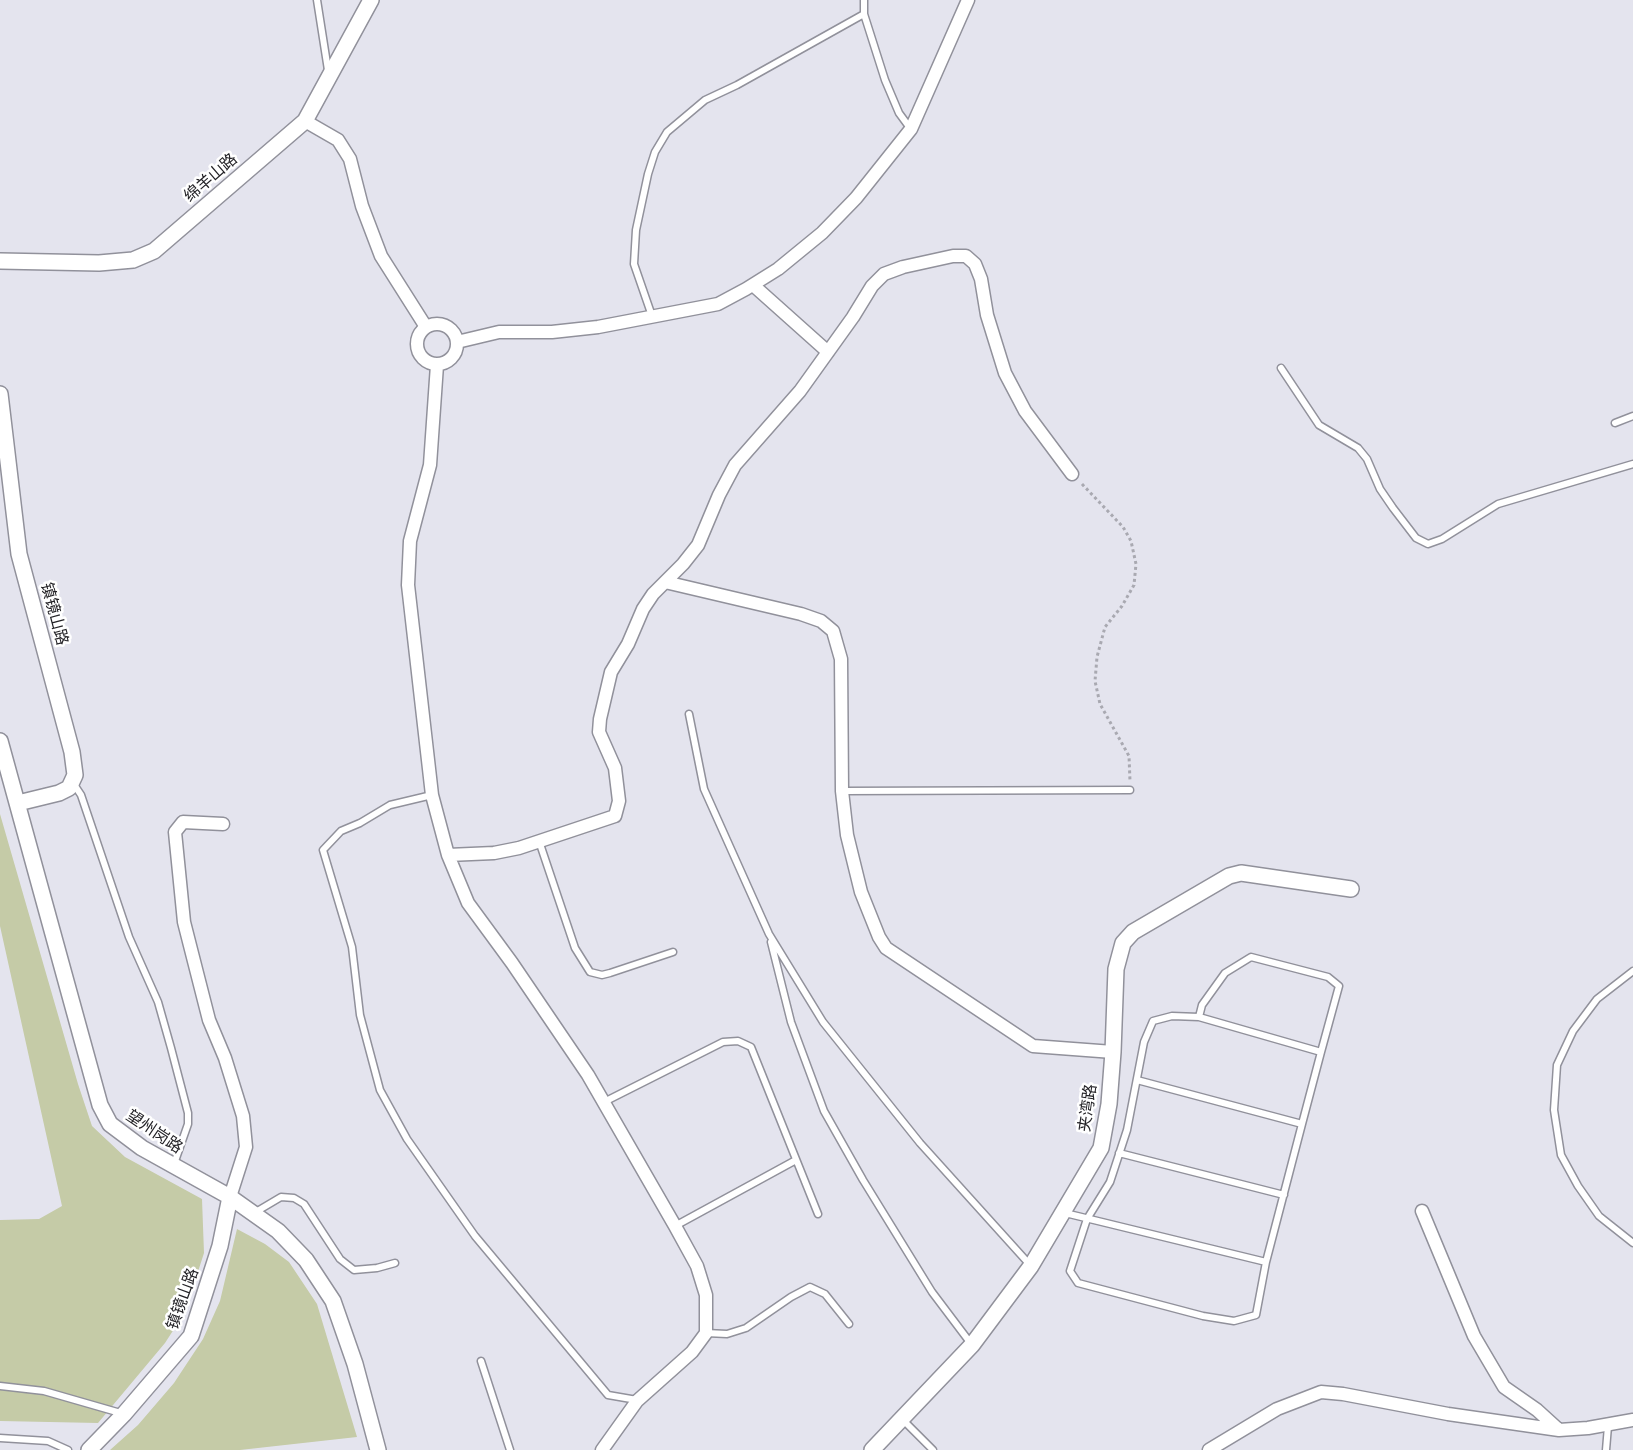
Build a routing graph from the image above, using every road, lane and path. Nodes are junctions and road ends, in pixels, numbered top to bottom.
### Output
1 (317, 0) edge
2 (371, 0) edge
3 (864, 0) edge
4 (968, 0) edge
5 (864, 14) junction
6 (329, 77) junction
7 (305, 121) junction
8 (911, 129) junction
9 (0, 261) edge
10 (753, 285) junction
11 (652, 316) junction
12 (426, 327) junction
13 (458, 342) junction
14 (828, 352) junction
15 (437, 365) junction
16 (1281, 368) dead end
17 (0, 394) edge
18 (1633, 416) edge
19 (1615, 423) dead end
20 (1633, 464) edge
21 (1072, 474) joint
22 (664, 582) junction
23 (689, 714) dead end
24 (0, 741) edge
25 (72, 783) junction
26 (1130, 790) joint
27 (842, 791) junction
28 (432, 795) junction
29 (18, 803) junction
30 (223, 824) dead end
31 (538, 841) junction
32 (448, 855) junction
33 (1351, 889) dead end
34 (769, 934) junction
35 (673, 952) dead end
36 (1633, 971) edge
37 (1199, 1017) junction
38 (1113, 1052) junction
39 (1321, 1052) junction
40 (1137, 1080) junction
41 (604, 1102) junction
42 (1302, 1124) junction
43 (1119, 1153) junction
44 (796, 1160) junction
45 (173, 1167) junction
46 (1284, 1195) junction
47 (230, 1197) junction
48 (1422, 1211) dead end
49 (253, 1213) junction
50 (1064, 1213) junction
51 (818, 1214) dead end
52 (1087, 1219) junction
53 (675, 1226) junction
54 (1633, 1243) edge
55 (1266, 1262) junction
56 (395, 1263) dead end
57 (1031, 1266) junction
58 (849, 1324) dead end
59 (706, 1333) junction
60 (972, 1345) junction
61 (481, 1361) dead end
62 (0, 1386) edge
63 (637, 1401) junction
64 (124, 1414) junction
65 (902, 1419) junction
66 (1633, 1420) edge
67 (1608, 1426) junction
68 (1559, 1430) junction
69 (0, 1438) edge
70 (68, 1450) edge
71 (89, 1450) edge
72 (378, 1450) edge
73 (510, 1450) edge
74 (602, 1450) edge
75 (872, 1450) edge
76 (933, 1450) edge
77 (1209, 1450) edge
78 (1606, 1450) edge

1 - 6 lane
2 - 6 street, 绵羊山路
3 - 5 lane
4 - 8 street
5 - 8 lane
5 - 11 lane
6 - 7 street, 绵羊山路
7 - 9 street, 绵羊山路
7 - 12 street
8 - 10 street
10 - 11 street
10 - 14 street
11 - 13 street
12 - 13 street
12 - 15 street
13 - 15 street
14 - 21 street
14 - 22 street
15 - 28 street
16 - 20 lane
17 - 25 street, 镇镜山路
18 - 19 lane
21 - 26 path
22 - 27 street
22 - 31 street
23 - 34 lane
24 - 29 street, 望州岗路
25 - 29 street
25 - 45 lane
26 - 27 lane
27 - 38 street
28 - 32 street
28 - 63 lane
29 - 45 street, 望州岗路
30 - 47 street
31 - 32 street
31 - 35 lane
32 - 41 street
33 - 38 street, 夹湾路
34 - 57 lane
34 - 60 lane
36 - 54 lane
37 - 39 lane
37 - 39 lane
37 - 40 lane
38 - 50 street, 夹湾路
39 - 42 lane
40 - 42 lane
40 - 43 lane
41 - 44 lane
41 - 53 street
42 - 46 lane
43 - 46 lane
43 - 52 lane
44 - 51 lane
44 - 53 lane
45 - 47 street, 望州岗路
46 - 55 lane
47 - 49 street, 望州岗路
47 - 64 street, 镇镜山路
48 - 68 street
49 - 56 lane
49 - 72 street, 望州岗路
50 - 52 lane
50 - 57 street, 夹湾路
52 - 55 lane
52 - 55 lane
53 - 59 street
57 - 60 street, 夹湾路
58 - 59 lane
59 - 63 street
60 - 65 street, 夹湾路
61 - 73 lane
62 - 64 lane
63 - 74 street
64 - 71 street, 镇镜山路
65 - 75 street, 夹湾路
65 - 76 lane
66 - 67 street
67 - 68 street
67 - 78 lane
68 - 77 street
69 - 70 lane

